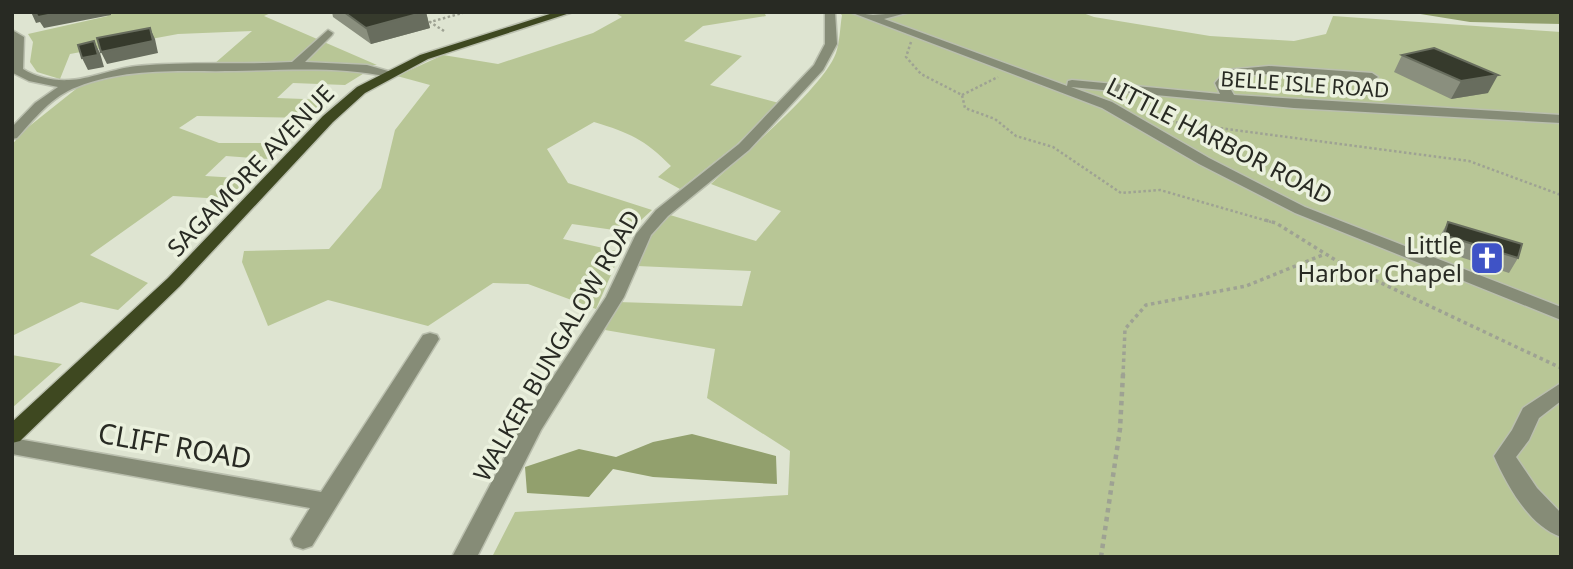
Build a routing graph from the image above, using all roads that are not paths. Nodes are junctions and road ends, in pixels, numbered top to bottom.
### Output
1 (568, 12) edge
2 (830, 12) edge
3 (855, 12) edge
4 (905, 12) edge
5 (873, 18) junction
6 (12, 33) edge
7 (328, 33) dead end
8 (297, 63) junction
9 (389, 73) junction
10 (1372, 77) dead end
11 (1047, 82) junction
12 (70, 84) junction
13 (1229, 98) junction
14 (1561, 119) edge
15 (13, 134) edge
16 (1561, 314) edge
17 (429, 339) dead end
18 (1561, 390) edge
19 (12, 435) edge
20 (12, 446) edge
21 (326, 502) junction
22 (1561, 527) edge
23 (303, 539) dead end
24 (464, 557) edge

1 - 9 main road, SAGAMORE AVENUE
2 - 24 street, WALKER BUNGALOW ROAD
3 - 5 street, LITTLE HARBOR ROAD
4 - 5 street
5 - 11 street, LITTLE HARBOR ROAD
6 - 12 street
7 - 8 street
8 - 9 street
8 - 12 street
9 - 19 main road, SAGAMORE AVENUE
10 - 13 street
11 - 13 street, BELLE ISLE ROAD
11 - 16 street, LITTLE HARBOR ROAD
12 - 15 street
13 - 14 street, BELLE ISLE ROAD
17 - 21 street
18 - 22 street
20 - 21 street, CLIFF ROAD
21 - 23 street

